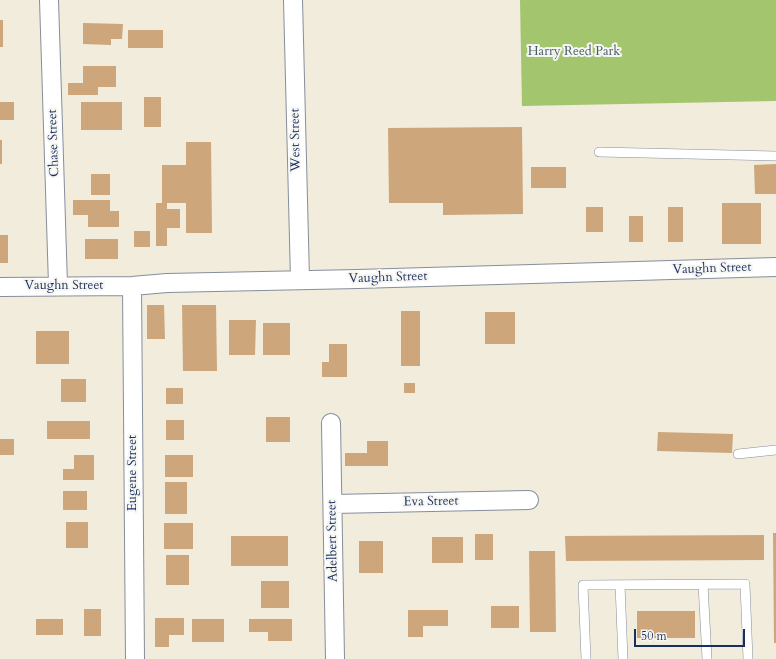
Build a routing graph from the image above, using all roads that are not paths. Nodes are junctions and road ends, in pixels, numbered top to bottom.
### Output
1 (50, 0) edge
2 (293, 0) edge
3 (599, 152) dead end
4 (776, 156) edge
5 (776, 267) edge
6 (300, 280) junction
7 (58, 285) junction
8 (132, 286) junction
9 (0, 287) edge
10 (331, 423) dead end
11 (776, 450) edge
12 (738, 454) dead end
13 (529, 500) dead end
14 (333, 504) junction
15 (703, 584) junction
16 (620, 585) junction
17 (134, 659) edge
18 (335, 659) edge
19 (586, 659) edge
20 (623, 659) edge
21 (707, 659) edge
22 (748, 659) edge

1 - 7 street, Chase Street
2 - 6 street, West Street
3 - 4 lane
5 - 6 street, Vaughn Street
6 - 8 street, Vaughn Street
7 - 8 street, Vaughn Street
7 - 9 street, Vaughn Street
8 - 17 street, Eugene Street
10 - 14 street, Adelbert Street
11 - 12 lane
13 - 14 street, Eva Street
14 - 18 street, Adelbert Street
15 - 16 lane
15 - 21 lane
15 - 22 lane
16 - 19 lane
16 - 20 lane

